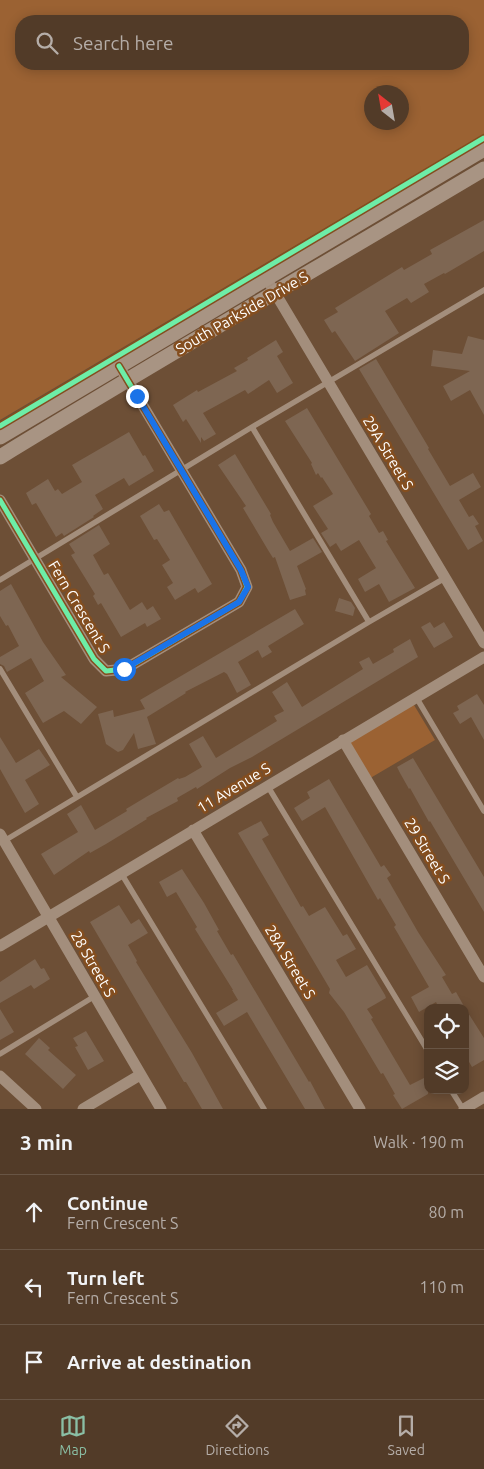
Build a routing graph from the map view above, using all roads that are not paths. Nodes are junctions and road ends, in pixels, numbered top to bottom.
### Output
1 (484, 149) edge
2 (484, 169) edge
3 (266, 279) junction
4 (484, 290) edge
5 (275, 294) junction
6 (119, 366) junction
7 (127, 380) junction
8 (329, 382) junction
9 (252, 427) junction
10 (0, 437) edge
11 (0, 457) edge
12 (181, 470) junction
13 (0, 500) edge
14 (35, 559) junction
15 (445, 578) junction
16 (0, 580) edge
17 (369, 622) junction
18 (484, 643) edge
19 (484, 657) edge
20 (0, 669) edge
21 (416, 697) junction
22 (344, 740) junction
23 (268, 785) junction
24 (77, 797) junction
25 (484, 811) edge
26 (193, 830) junction
27 (2, 837) edge
28 (121, 873) junction
29 (48, 917) junction
30 (0, 946) edge
31 (484, 977) edge
32 (95, 996) junction
33 (427, 1049) edge
34 (0, 1054) edge
35 (140, 1075) junction
36 (0, 1076) edge
37 (454, 1094) edge
38 (484, 1097) edge
39 (36, 1109) edge
40 (83, 1109) edge
41 (161, 1109) edge
42 (264, 1109) edge
43 (360, 1109) edge
44 (463, 1109) edge

1 - 3 main road, South Parkside Drive S
2 - 5 main road, South Parkside Drive S
3 - 5 street, 29A Street S
3 - 6 main road, South Parkside Drive S
4 - 8 lane
5 - 7 main road, South Parkside Drive S
5 - 8 street, 29A Street S
6 - 7 street, Fern Crescent S
6 - 10 main road, South Parkside Drive S
7 - 11 main road, South Parkside Drive S
7 - 12 street, Fern Crescent S
8 - 9 lane
8 - 15 street, 29A Street S
9 - 12 lane
9 - 17 lane
12 - 14 lane
12 - 14 street, Fern Crescent S
13 - 14 street, Fern Crescent S
14 - 16 lane
15 - 17 lane
15 - 18 street, 29A Street S
17 - 24 lane
19 - 21 street, 11 Avenue S
20 - 24 lane
21 - 22 street, 11 Avenue S
21 - 25 lane
22 - 23 street, 11 Avenue S
22 - 31 street, 29 Street S
23 - 26 street, 11 Avenue S
23 - 33 lane
24 - 27 lane
26 - 28 street, 11 Avenue S
26 - 43 street, 28A Street S
27 - 29 street, 28 Street S
28 - 29 street, 11 Avenue S
28 - 42 lane
29 - 30 street, 11 Avenue S
29 - 32 street, 28 Street S
32 - 34 lane
32 - 35 street, 28 Street S
35 - 40 street
35 - 41 street, 28 Street S
36 - 39 street
37 - 44 lane
38 - 44 street

